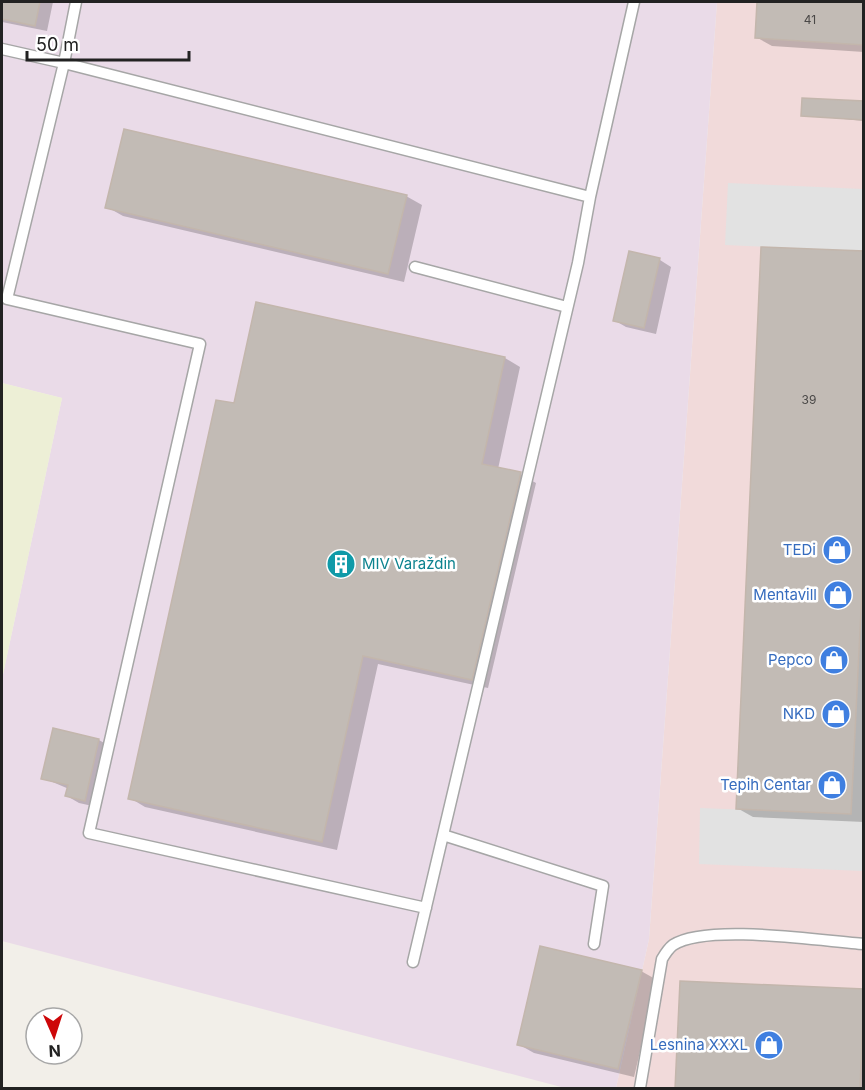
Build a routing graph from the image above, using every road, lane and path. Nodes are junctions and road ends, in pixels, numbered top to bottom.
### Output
1 (76, 2) edge
2 (634, 2) edge
3 (2, 49) edge
4 (64, 63) junction
5 (590, 197) junction
6 (415, 267) dead end
7 (567, 307) junction
8 (443, 835) junction
9 (426, 908) junction
10 (594, 944) dead end
11 (864, 944) edge
12 (413, 962) dead end
13 (640, 1089) edge

1 - 4 lane
2 - 5 lane
3 - 4 lane
4 - 5 lane
4 - 9 lane
5 - 7 lane
6 - 7 lane
7 - 8 lane
8 - 9 lane
8 - 10 lane
9 - 12 lane
11 - 13 lane

